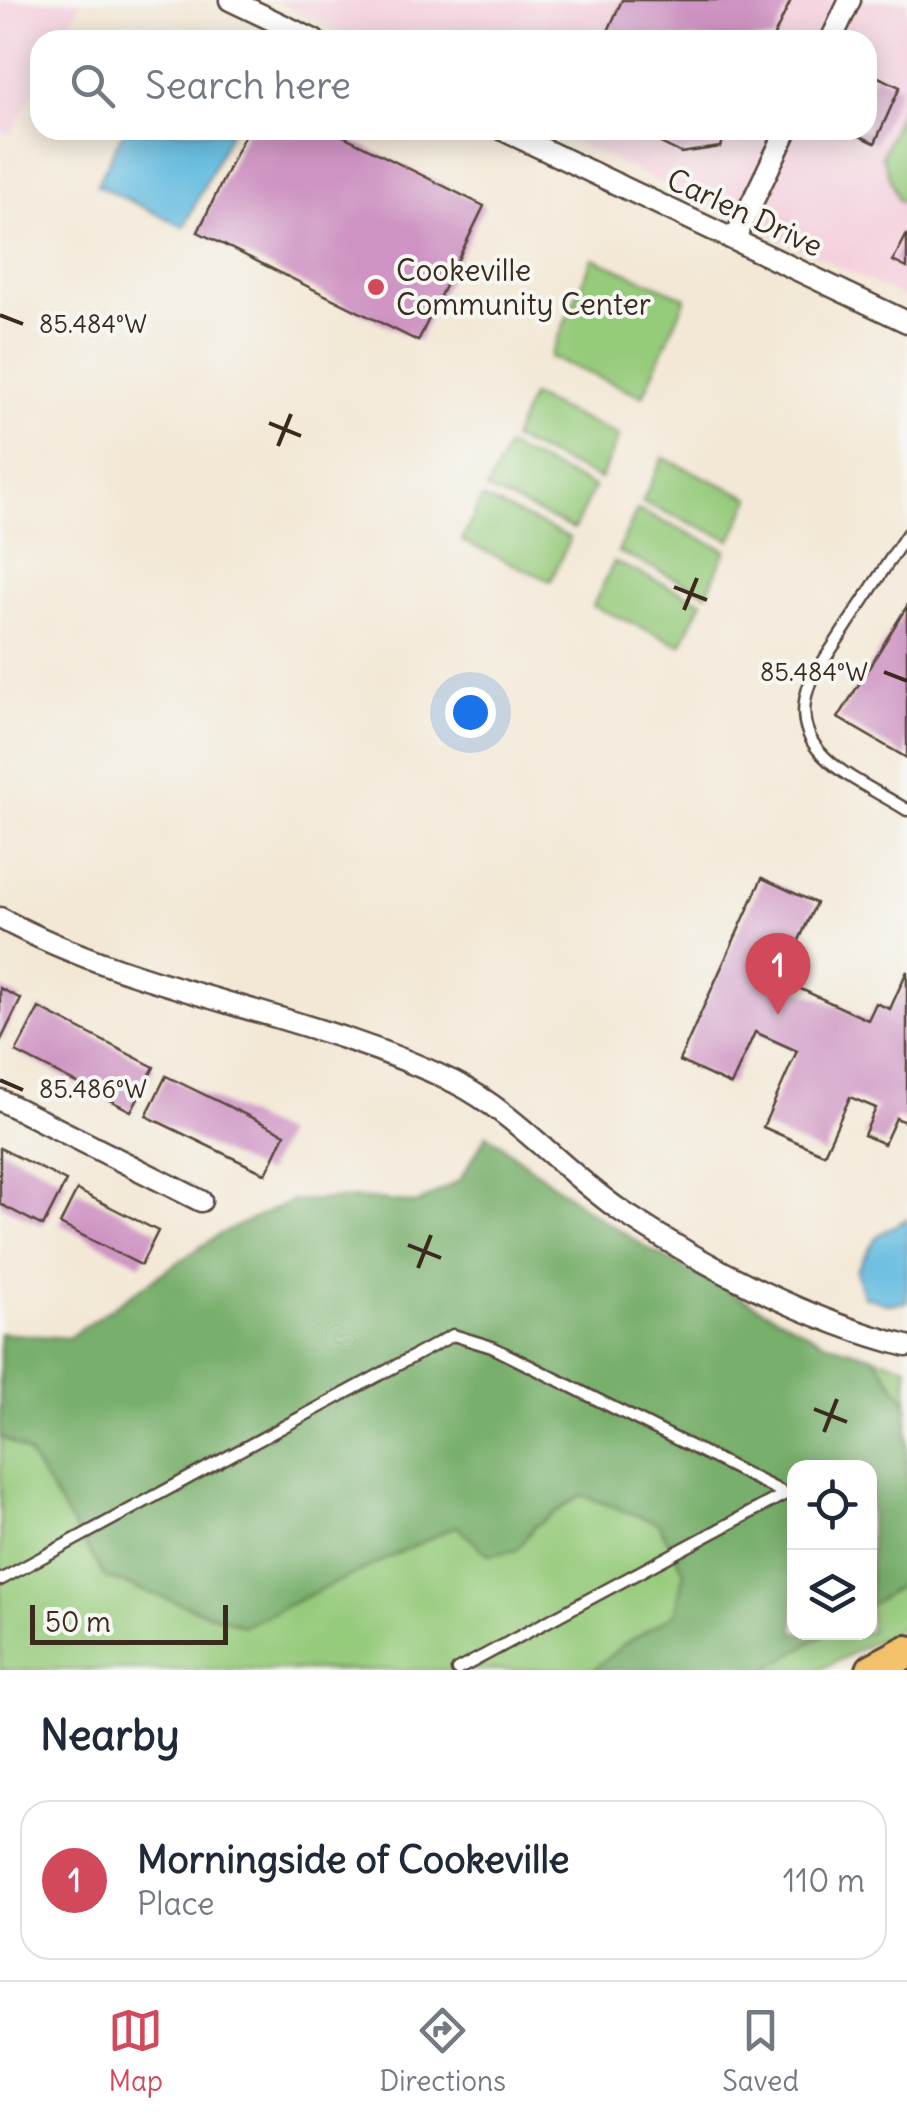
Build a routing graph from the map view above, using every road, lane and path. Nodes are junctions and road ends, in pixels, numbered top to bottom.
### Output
1 (230, 0) edge
2 (850, 0) edge
3 (293, 30) edge
4 (836, 30) edge
5 (524, 140) edge
6 (782, 140) edge
7 (734, 240) junction
8 (907, 322) edge
9 (907, 534) edge
10 (907, 810) edge
11 (0, 918) edge
12 (0, 1100) edge
13 (201, 1200) dead end
14 (907, 1346) edge
15 (787, 1494) edge
16 (787, 1498) edge
17 (0, 1580) edge
18 (457, 1670) edge

1 - 3 street
2 - 4 street
5 - 7 street, Carlen Drive
6 - 7 street
7 - 8 street, Carlen Drive
9 - 10 lane
11 - 14 street
12 - 13 street
15 - 17 lane
16 - 18 lane

